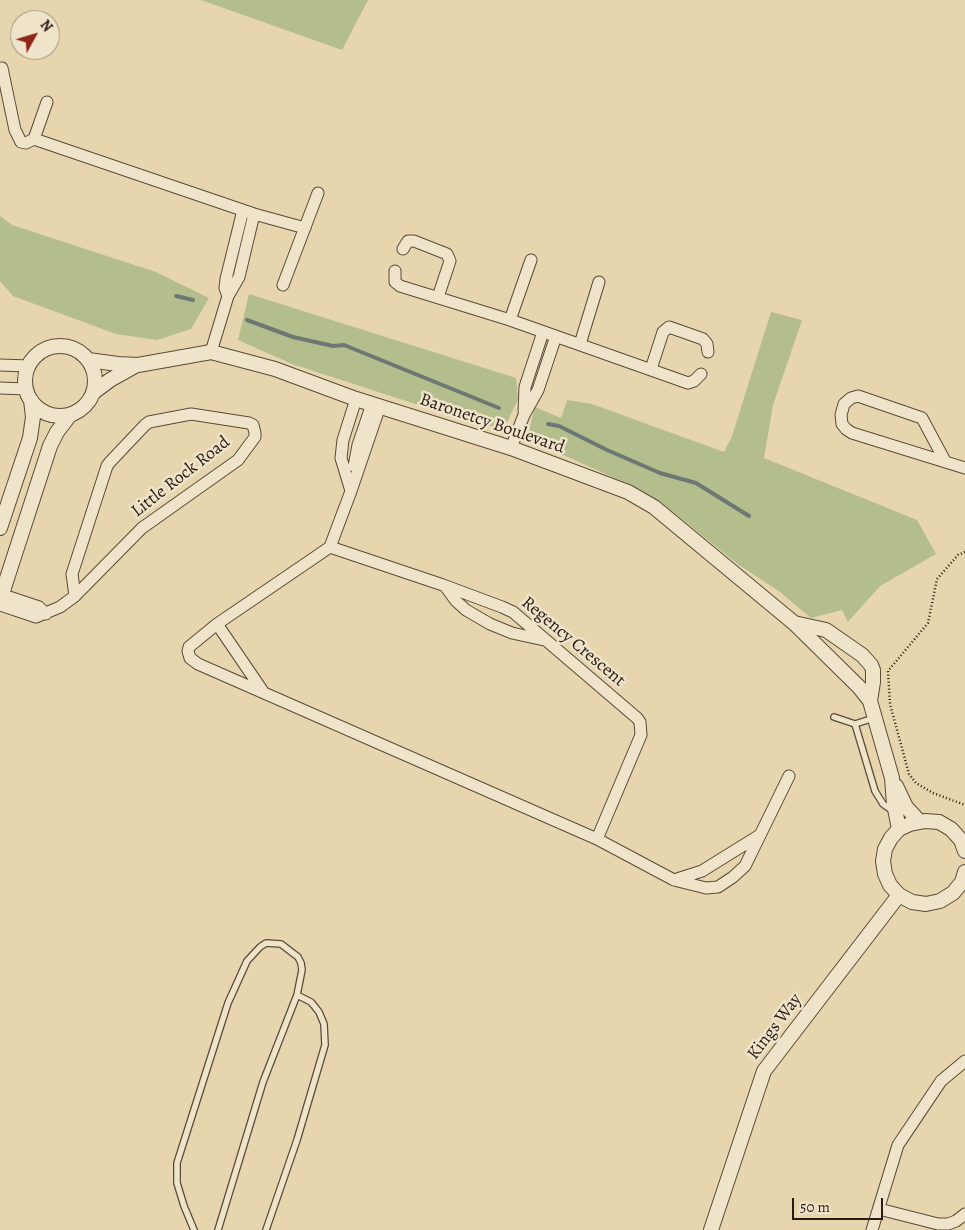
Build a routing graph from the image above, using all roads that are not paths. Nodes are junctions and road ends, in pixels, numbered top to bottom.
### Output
1 (2, 68) dead end
2 (47, 102) dead end
3 (34, 139) junction
4 (318, 193) dead end
5 (248, 212) junction
6 (304, 228) junction
7 (402, 249) dead end
8 (531, 260) dead end
9 (395, 270) dead end
10 (599, 282) dead end
11 (283, 285) dead end
12 (438, 297) junction
13 (510, 320) junction
14 (543, 332) junction
15 (556, 336) junction
16 (580, 344) junction
17 (211, 352) junction
18 (708, 352) dead end
19 (88, 360) junction
20 (0, 365) edge
21 (138, 365) junction
22 (28, 366) junction
23 (651, 369) junction
24 (701, 374) dead end
25 (0, 388) edge
26 (94, 392) junction
27 (29, 395) junction
28 (356, 398) junction
29 (376, 405) junction
30 (70, 414) junction
31 (524, 415) junction
32 (511, 448) junction
33 (955, 465) edge
34 (351, 491) junction
35 (0, 528) edge
36 (330, 547) junction
37 (444, 585) junction
38 (74, 596) junction
39 (1, 598) edge
40 (794, 623) junction
41 (217, 624) junction
42 (547, 641) junction
43 (265, 694) junction
44 (870, 701) junction
45 (834, 717) dead end
46 (874, 718) junction
47 (855, 724) junction
48 (789, 776) dead end
49 (892, 778) junction
50 (896, 813) junction
51 (919, 821) junction
52 (899, 829) junction
53 (762, 834) junction
54 (597, 839) junction
55 (965, 851) edge
56 (965, 872) edge
57 (674, 880) junction
58 (899, 895) junction
59 (297, 995) junction
60 (965, 1060) edge
61 (879, 1209) junction
62 (965, 1214) edge
63 (194, 1230) edge
64 (218, 1230) edge
65 (266, 1230) edge
66 (711, 1230) edge
67 (872, 1230) edge

1 - 3 street
2 - 3 street
3 - 5 street
4 - 6 street
5 - 6 street
5 - 17 street
6 - 11 street
7 - 12 street
8 - 13 street
9 - 12 street
10 - 16 street
12 - 13 street
13 - 14 street
14 - 15 street
14 - 31 street
15 - 16 street
15 - 31 street
16 - 23 street
17 - 21 street, Baronetcy Boulevard
17 - 28 street, Baronetcy Boulevard
18 - 23 street
19 - 21 street, Baronetcy Boulevard
19 - 22 street
19 - 26 street
20 - 22 street
21 - 26 street, Baronetcy Boulevard
22 - 27 street
23 - 24 street
25 - 27 street
26 - 30 street
27 - 30 street
27 - 35 street
28 - 29 street, Baronetcy Boulevard
28 - 34 street
29 - 32 street, Baronetcy Boulevard
29 - 34 street
30 - 39 street
31 - 32 street
32 - 40 street, Baronetcy Boulevard
33 - 33 street
34 - 36 street
36 - 37 street, Regency Crescent
36 - 41 street
37 - 42 street, Regency Crescent
37 - 42 street
38 - 38 street, Little Rock Road
38 - 39 street, Little Rock Road
40 - 44 street, Baronetcy Boulevard
40 - 44 street, Baronetcy Boulevard
41 - 43 street
41 - 43 street
42 - 54 street, Regency Crescent
43 - 54 street
44 - 46 street, Baronetcy Boulevard
45 - 47 lane
46 - 47 lane
46 - 49 street, Baronetcy Boulevard
47 - 50 lane
48 - 53 street
49 - 50 street, Baronetcy Boulevard
49 - 51 street, Baronetcy Boulevard
50 - 52 street, Baronetcy Boulevard
51 - 52 street
51 - 55 street
52 - 58 street
53 - 57 street
53 - 57 street
54 - 57 street
56 - 58 street
58 - 66 street, Kings Way
59 - 63 lane
59 - 64 lane
59 - 65 lane
60 - 61 street
61 - 62 street
61 - 67 street

